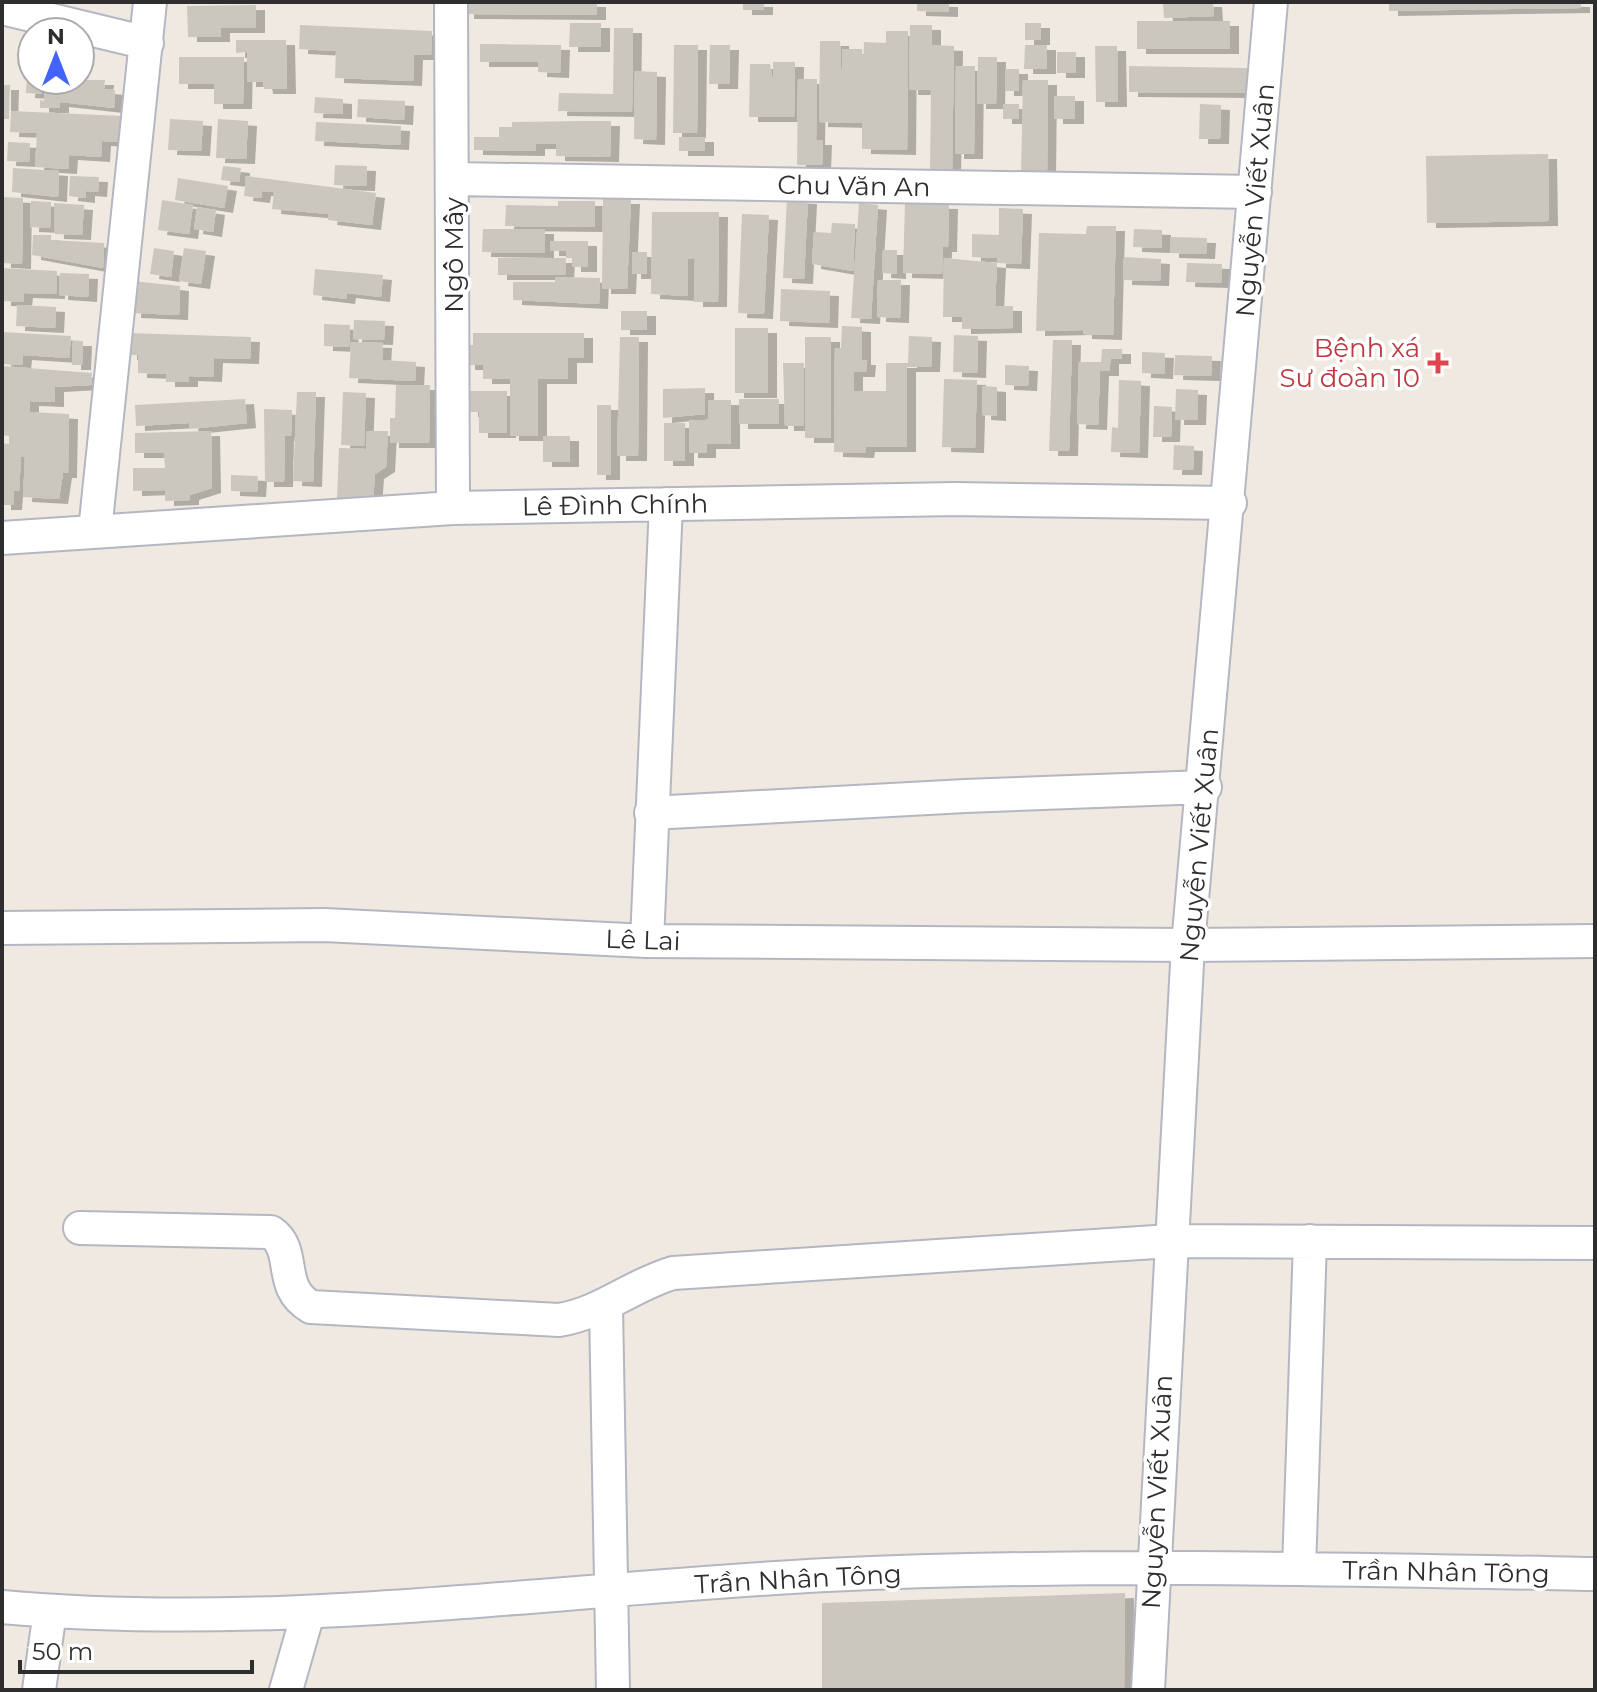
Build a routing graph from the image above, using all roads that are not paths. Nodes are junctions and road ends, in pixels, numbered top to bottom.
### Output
1 (150, 2) edge
2 (451, 2) edge
3 (1271, 2) edge
4 (2, 8) edge
5 (147, 43) junction
6 (454, 179) junction
7 (1255, 192) junction
8 (1230, 503) junction
9 (666, 504) junction
10 (453, 508) junction
11 (95, 531) junction
12 (2, 538) edge
13 (1205, 787) junction
14 (651, 813) junction
15 (2, 928) edge
16 (647, 941) junction
17 (1595, 941) edge
18 (1188, 945) junction
19 (80, 1228) dead end
20 (1171, 1241) junction
21 (1310, 1241) junction
22 (1595, 1243) edge
23 (606, 1307) junction
24 (1153, 1566) junction
25 (1299, 1569) junction
26 (1595, 1574) edge
27 (611, 1589) junction
28 (2, 1607) edge
29 (50, 1611) junction
30 (308, 1613) junction
31 (39, 1690) edge
32 (286, 1690) edge
33 (613, 1690) edge
34 (1148, 1690) edge

1 - 5 street
2 - 6 street, Ngô Mây
3 - 7 street, Nguyễn Viết Xuân
4 - 5 street
5 - 11 street
6 - 7 street, Chu Văn An
6 - 10 street, Ngô Mây
7 - 8 street, Nguyễn Viết Xuân
8 - 9 street, Lê Đình Chính
8 - 13 street, Nguyễn Viết Xuân
9 - 10 street, Lê Đình Chính
9 - 14 street
10 - 11 street, Lê Đình Chính
11 - 12 street, Lê Đình Chính
13 - 14 street
13 - 18 street, Nguyễn Viết Xuân
14 - 16 street
15 - 16 street, Lê Lai
16 - 18 street, Lê Lai
17 - 18 street, Lê Lai
18 - 20 street, Nguyễn Viết Xuân
19 - 23 street
20 - 21 street
20 - 23 street
20 - 24 street, Nguyễn Viết Xuân
21 - 22 street
21 - 25 street
23 - 27 street
24 - 25 street, Trần Nhân Tông
24 - 27 street, Trần Nhân Tông
24 - 34 street, Nguyễn Viết Xuân
25 - 26 street, Trần Nhân Tông
27 - 30 street, Trần Nhân Tông
27 - 33 street
28 - 29 street, Trần Nhân Tông
29 - 30 street, Trần Nhân Tông
29 - 31 street
30 - 32 street

